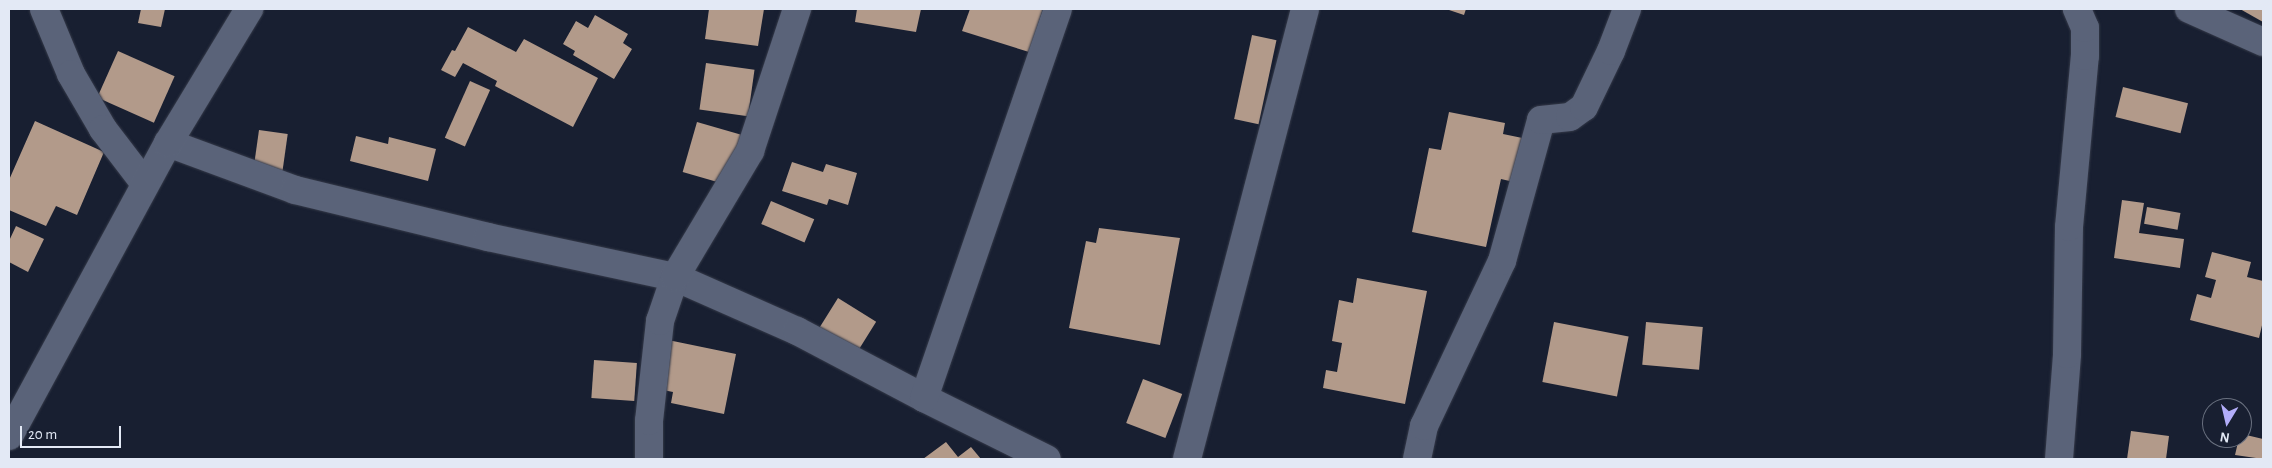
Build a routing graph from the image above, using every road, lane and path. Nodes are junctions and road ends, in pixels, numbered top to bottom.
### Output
1 (44, 9) edge
2 (249, 9) edge
3 (797, 9) edge
4 (1058, 9) edge
5 (1305, 9) edge
6 (1627, 9) edge
7 (2077, 9) edge
8 (2189, 9) edge
9 (2263, 42) edge
10 (168, 143) junction
11 (145, 184) junction
12 (675, 277) junction
13 (924, 398) junction
14 (9, 436) edge
15 (649, 459) edge
16 (1047, 459) edge
17 (1187, 459) edge
18 (1416, 459) edge
19 (2059, 459) edge

1 - 11 street
2 - 10 street
3 - 12 street
4 - 13 street
5 - 17 street
6 - 18 street
7 - 19 street
8 - 9 street
10 - 11 street
10 - 12 street
11 - 14 street
12 - 13 street
12 - 15 street
13 - 16 street

